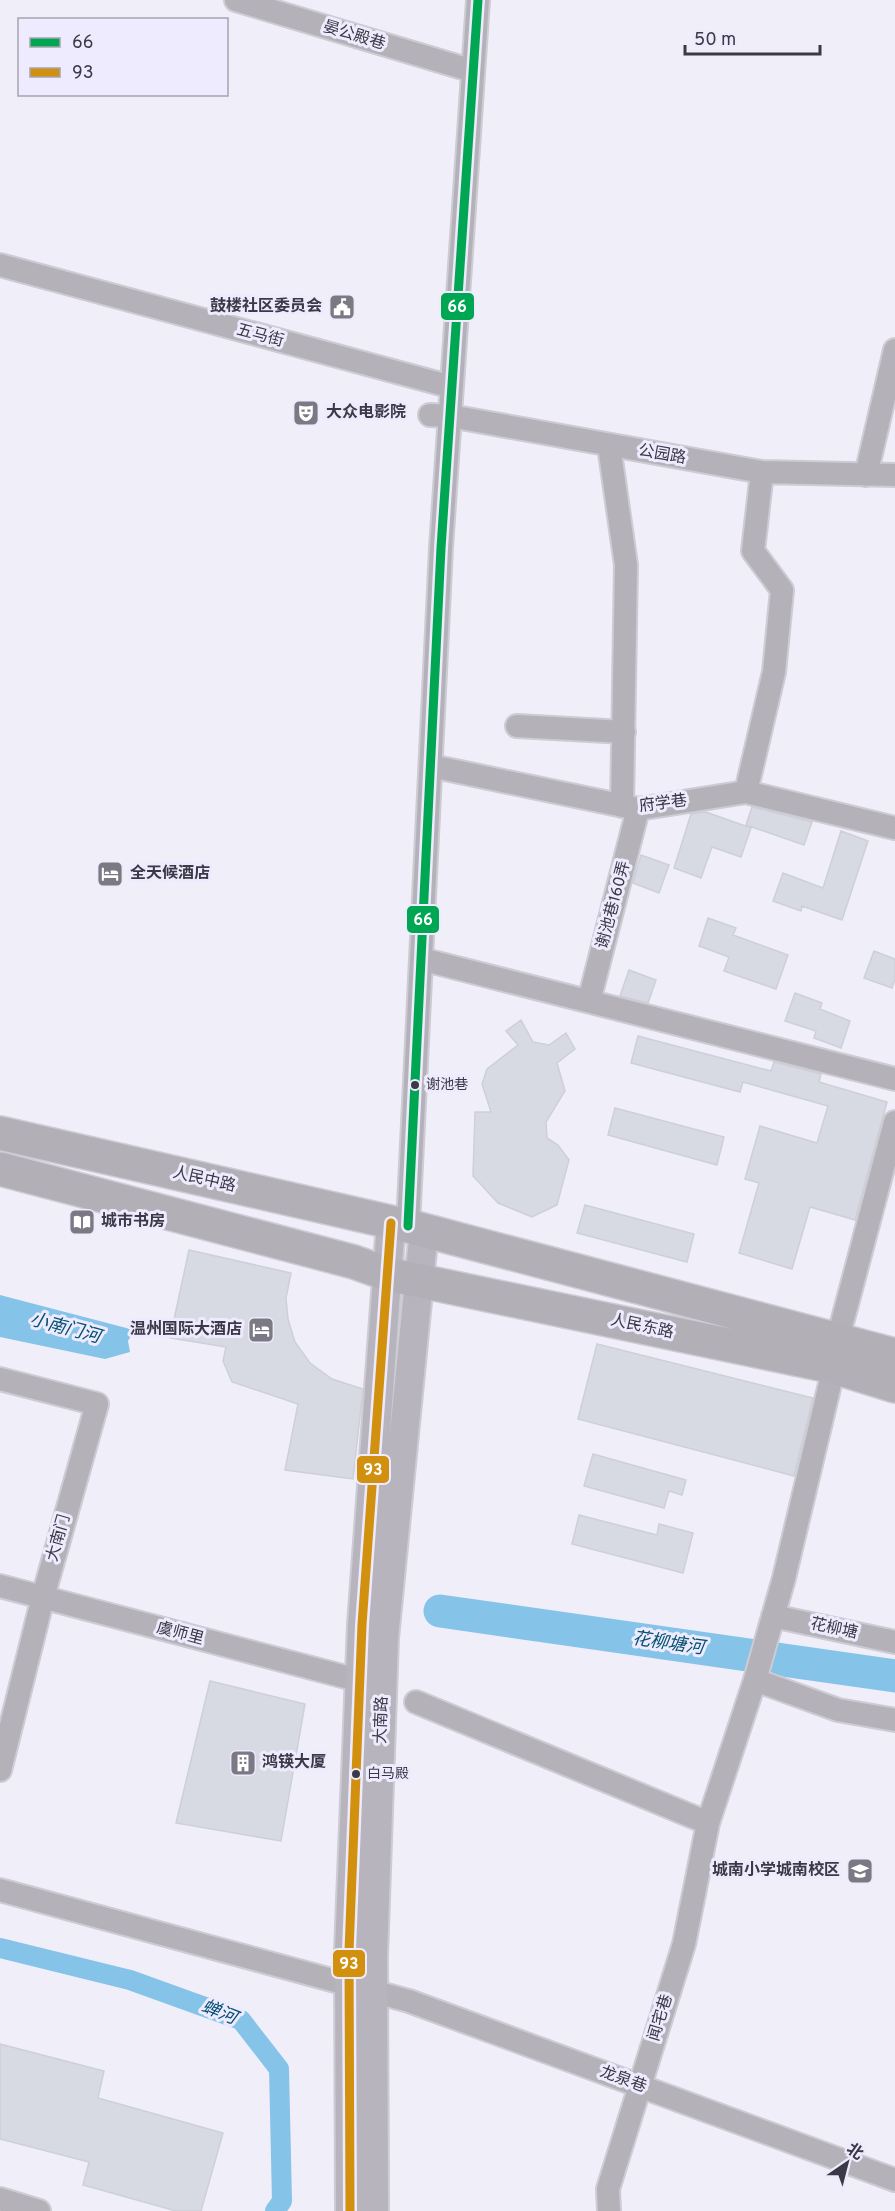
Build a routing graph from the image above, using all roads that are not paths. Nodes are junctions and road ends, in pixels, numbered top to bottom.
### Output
1 (236, 0) edge
2 (478, 0) edge
3 (473, 71) junction
4 (0, 266) edge
5 (895, 350) edge
6 (452, 387) junction
7 (440, 416) junction
8 (609, 446) junction
9 (762, 472) junction
10 (866, 475) junction
11 (895, 475) edge
12 (517, 726) dead end
13 (624, 732) junction
14 (431, 766) junction
15 (746, 792) junction
16 (630, 808) junction
17 (895, 828) edge
18 (421, 959) junction
19 (589, 1001) junction
20 (895, 1079) edge
21 (895, 1122) edge
22 (0, 1133) edge
23 (0, 1169) edge
24 (408, 1227) junction
25 (387, 1274) junction
26 (418, 1282) junction
27 (836, 1353) junction
28 (895, 1355) edge
29 (0, 1379) edge
30 (895, 1386) edge
31 (377, 1576) junction
32 (0, 1586) edge
33 (43, 1597) junction
34 (773, 1616) junction
35 (374, 1625) junction
36 (895, 1642) edge
37 (755, 1680) junction
38 (361, 1681) junction
39 (416, 1702) dead end
40 (895, 1720) edge
41 (0, 1770) edge
42 (708, 1823) junction
43 (0, 1890) edge
44 (362, 1987) junction
45 (640, 2086) junction
46 (895, 2180) edge
47 (0, 2199) edge
48 (39, 2211) edge
49 (350, 2211) edge
50 (374, 2211) edge
51 (609, 2211) edge

1 - 3 street, 晏公殿巷
2 - 3 street
3 - 6 street
4 - 6 street, 五马街
5 - 10 street
6 - 7 street
7 - 8 street, 公园路
7 - 14 street
8 - 9 street, 公园路
8 - 13 street, 谢池巷160弄
9 - 10 street, 公园路
9 - 15 street
10 - 11 street, 公园路
12 - 13 street
13 - 16 street, 谢池巷160弄
14 - 16 street, 府学巷
14 - 18 street
15 - 16 street, 府学巷
15 - 17 street, 府学巷
16 - 19 street, 谢池巷160弄
18 - 19 street
18 - 24 street
19 - 20 street
21 - 27 street, 闻宅巷
22 - 24 highway, 人民中路
23 - 25 highway
24 - 25 main road, 大南路
24 - 26 main road, 大南路
24 - 27 highway, 人民东路
25 - 26 highway, 人民东路
25 - 31 main road, 大南路
26 - 27 highway, 人民东路
26 - 31 main road, 大南路
27 - 28 highway, 人民东路
27 - 30 highway, 人民东路
27 - 34 street, 闻宅巷
29 - 33 street, 大南门
31 - 35 main road, 大南路
32 - 33 street, 虞师里
33 - 38 street, 虞师里
33 - 41 street, 大南门
34 - 36 street, 花柳塘
34 - 37 street, 闻宅巷
35 - 38 main road, 大南路
35 - 44 main road, 大南路
37 - 40 street
37 - 42 street, 闻宅巷
38 - 44 main road, 大南路
39 - 42 street
42 - 45 street, 闻宅巷
43 - 44 street
44 - 45 street, 龙泉巷
44 - 49 main road, 大南路
44 - 50 main road, 大南路
45 - 46 street, 龙泉巷
45 - 51 street, 闻宅巷
47 - 48 street

